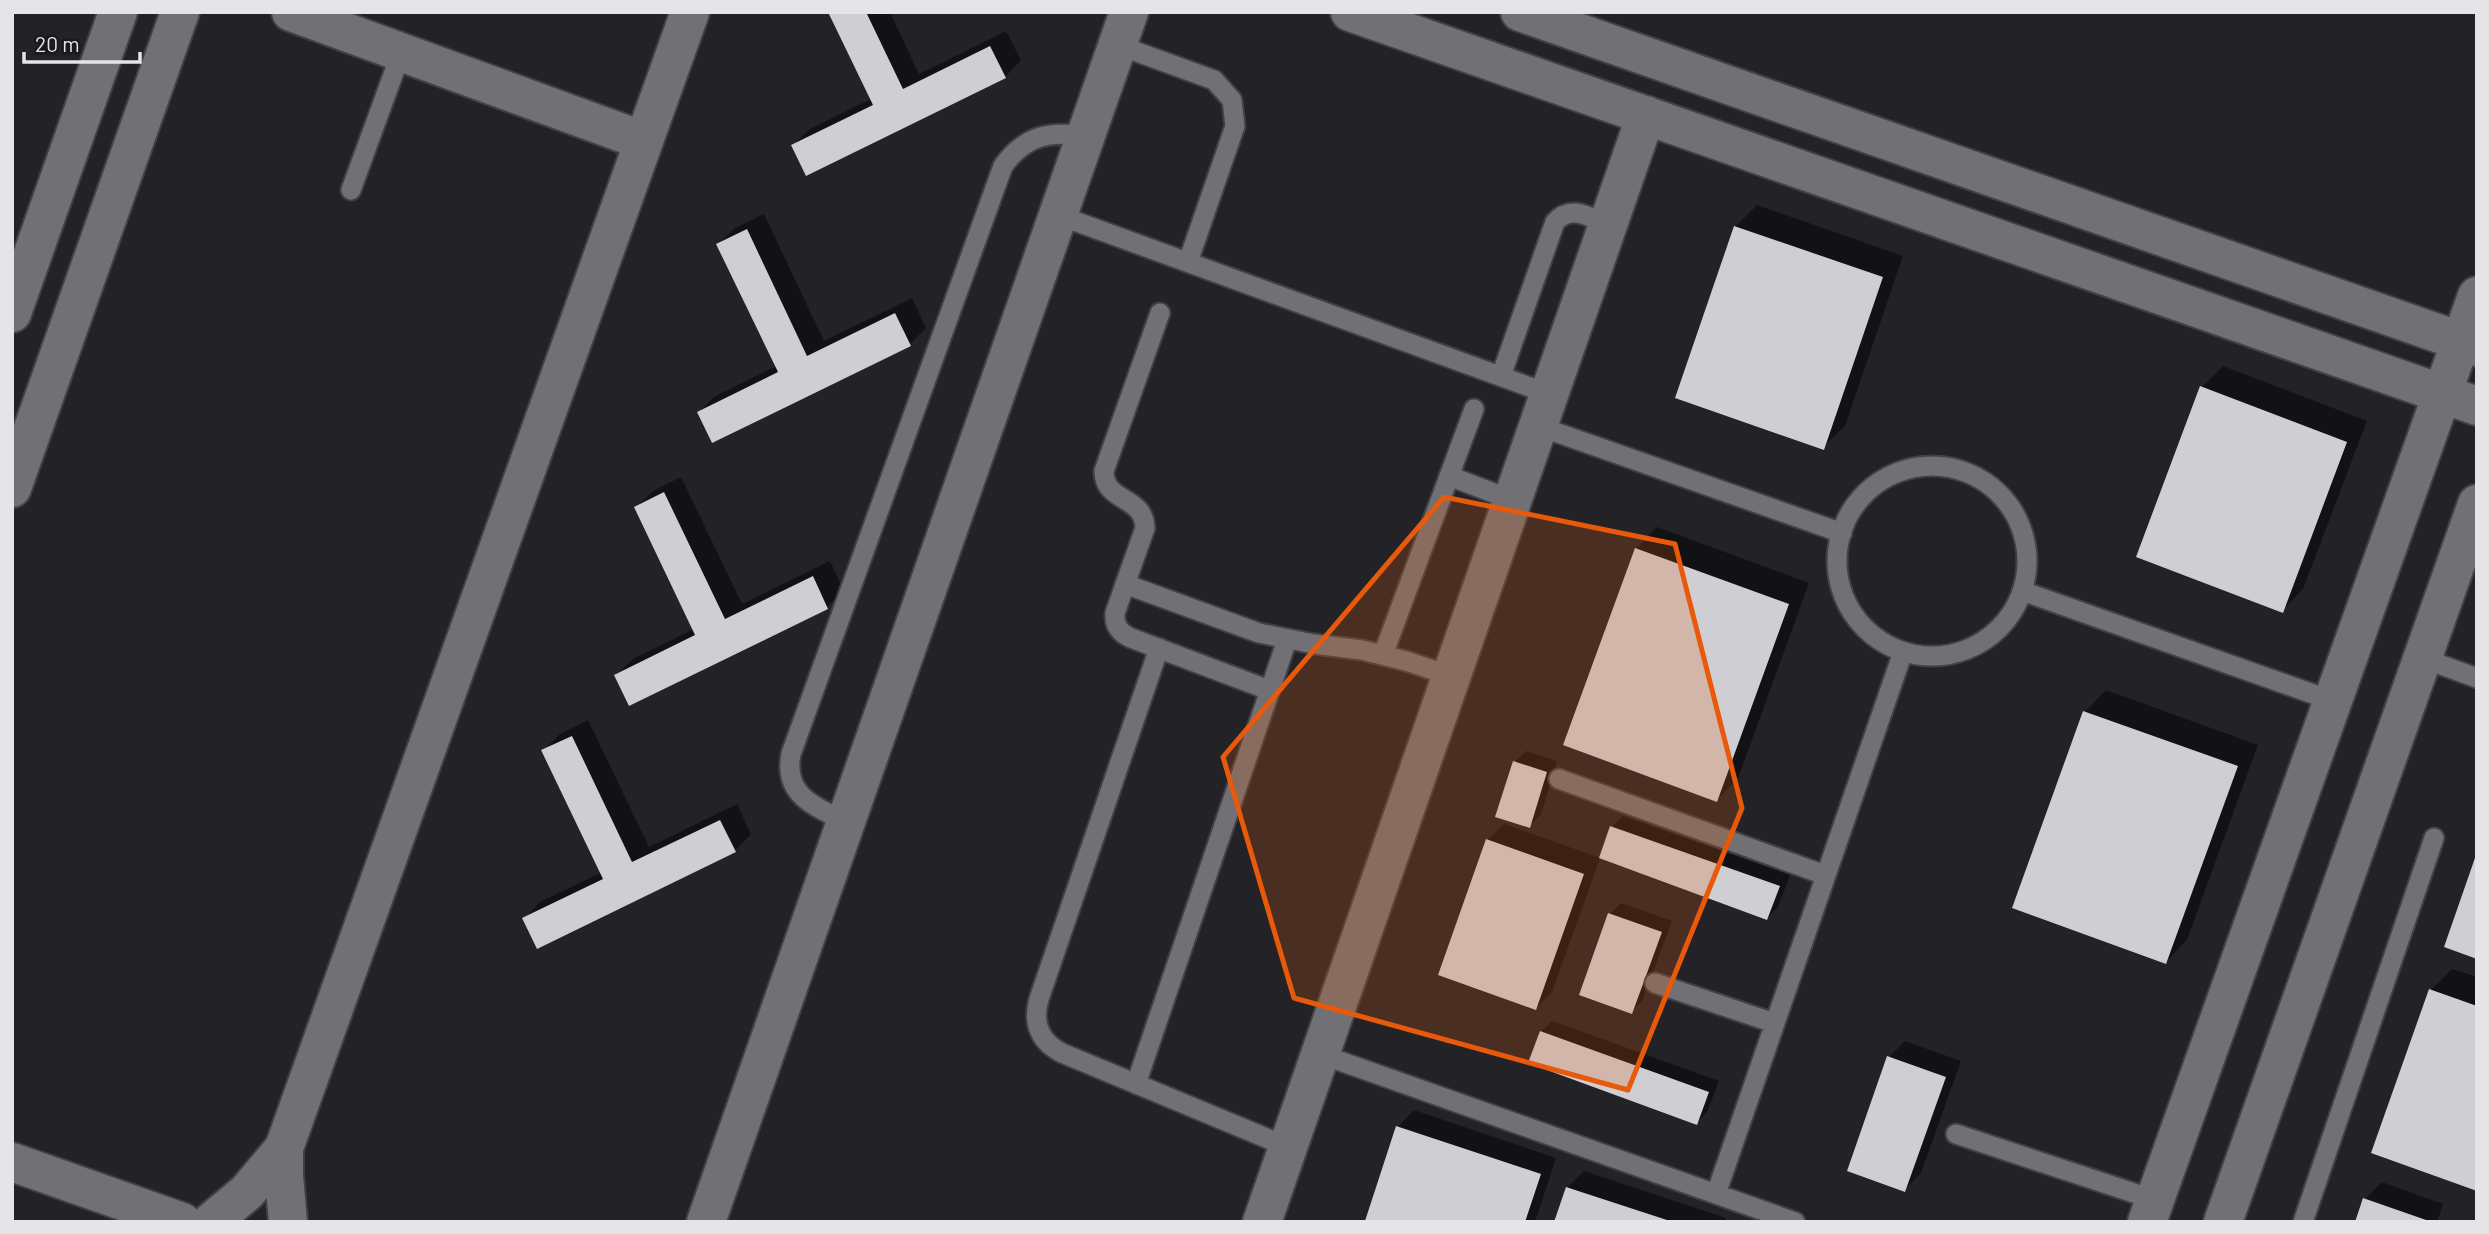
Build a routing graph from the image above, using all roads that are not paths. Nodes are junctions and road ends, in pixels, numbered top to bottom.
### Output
1 (118, 12) edge
2 (180, 12) edge
3 (690, 12) edge
4 (1350, 12) edge
5 (1520, 12) edge
6 (297, 13) edge
7 (1124, 29) edge
8 (401, 53) junction
9 (1646, 115) junction
10 (1087, 135) junction
11 (644, 141) junction
12 (351, 190) dead end
13 (1058, 215) junction
14 (1608, 225) junction
15 (1188, 262) junction
16 (2477, 296) edge
17 (12, 313) edge
18 (1160, 313) dead end
19 (2469, 344) edge
20 (1501, 376) junction
21 (2459, 400) edge
22 (1474, 409) dead end
23 (1544, 410) junction
24 (1449, 475) junction
25 (12, 488) edge
26 (1512, 500) junction
27 (2477, 504) edge
28 (1842, 533) junction
29 (1125, 584) junction
30 (2022, 591) junction
31 (1287, 640) junction
32 (1159, 648) junction
33 (1903, 652) junction
34 (1383, 655) junction
35 (2422, 658) junction
36 (1451, 676) junction
37 (2477, 678) edge
38 (1269, 690) junction
39 (2333, 701) junction
40 (1559, 779) dead end
41 (846, 822) junction
42 (2434, 838) dead end
43 (1825, 875) junction
44 (1655, 983) dead end
45 (1774, 1023) junction
46 (1320, 1054) junction
47 (1136, 1084) junction
48 (1956, 1134) dead end
49 (1288, 1147) junction
50 (284, 1148) junction
51 (12, 1162) edge
52 (1716, 1194) junction
53 (2151, 1211) edge
54 (182, 1222) edge
55 (212, 1222) edge
56 (288, 1222) edge
57 (706, 1222) edge
58 (1262, 1222) edge
59 (1795, 1222) edge
60 (2222, 1222) edge
61 (2303, 1222) edge

1 - 17 street
2 - 25 street
3 - 11 street
4 - 9 street
5 - 19 street
6 - 8 street
7 - 10 street
7 - 15 lane
8 - 11 street
8 - 12 lane
9 - 14 street
9 - 21 street
10 - 13 street
10 - 41 lane
11 - 50 street
13 - 15 lane
13 - 41 street
14 - 20 lane
14 - 23 street
15 - 20 lane
16 - 19 street
18 - 29 lane
19 - 21 street
20 - 23 lane
21 - 39 street
22 - 24 lane
23 - 26 street
23 - 28 lane
24 - 26 lane
24 - 34 lane
26 - 36 street
27 - 35 street
28 - 30 lane
28 - 33 lane
29 - 31 lane
29 - 32 lane
30 - 33 lane
30 - 39 lane
31 - 34 lane
31 - 38 lane
32 - 38 lane
32 - 47 lane
33 - 43 lane
34 - 36 lane
35 - 37 lane
35 - 60 street
36 - 46 street
38 - 47 lane
39 - 53 street
40 - 43 lane
41 - 57 street
42 - 61 lane
43 - 45 lane
44 - 45 lane
45 - 52 lane
46 - 49 street
46 - 52 lane
47 - 49 lane
48 - 53 lane
49 - 58 street
50 - 55 street
50 - 56 street
51 - 54 street
52 - 59 lane

